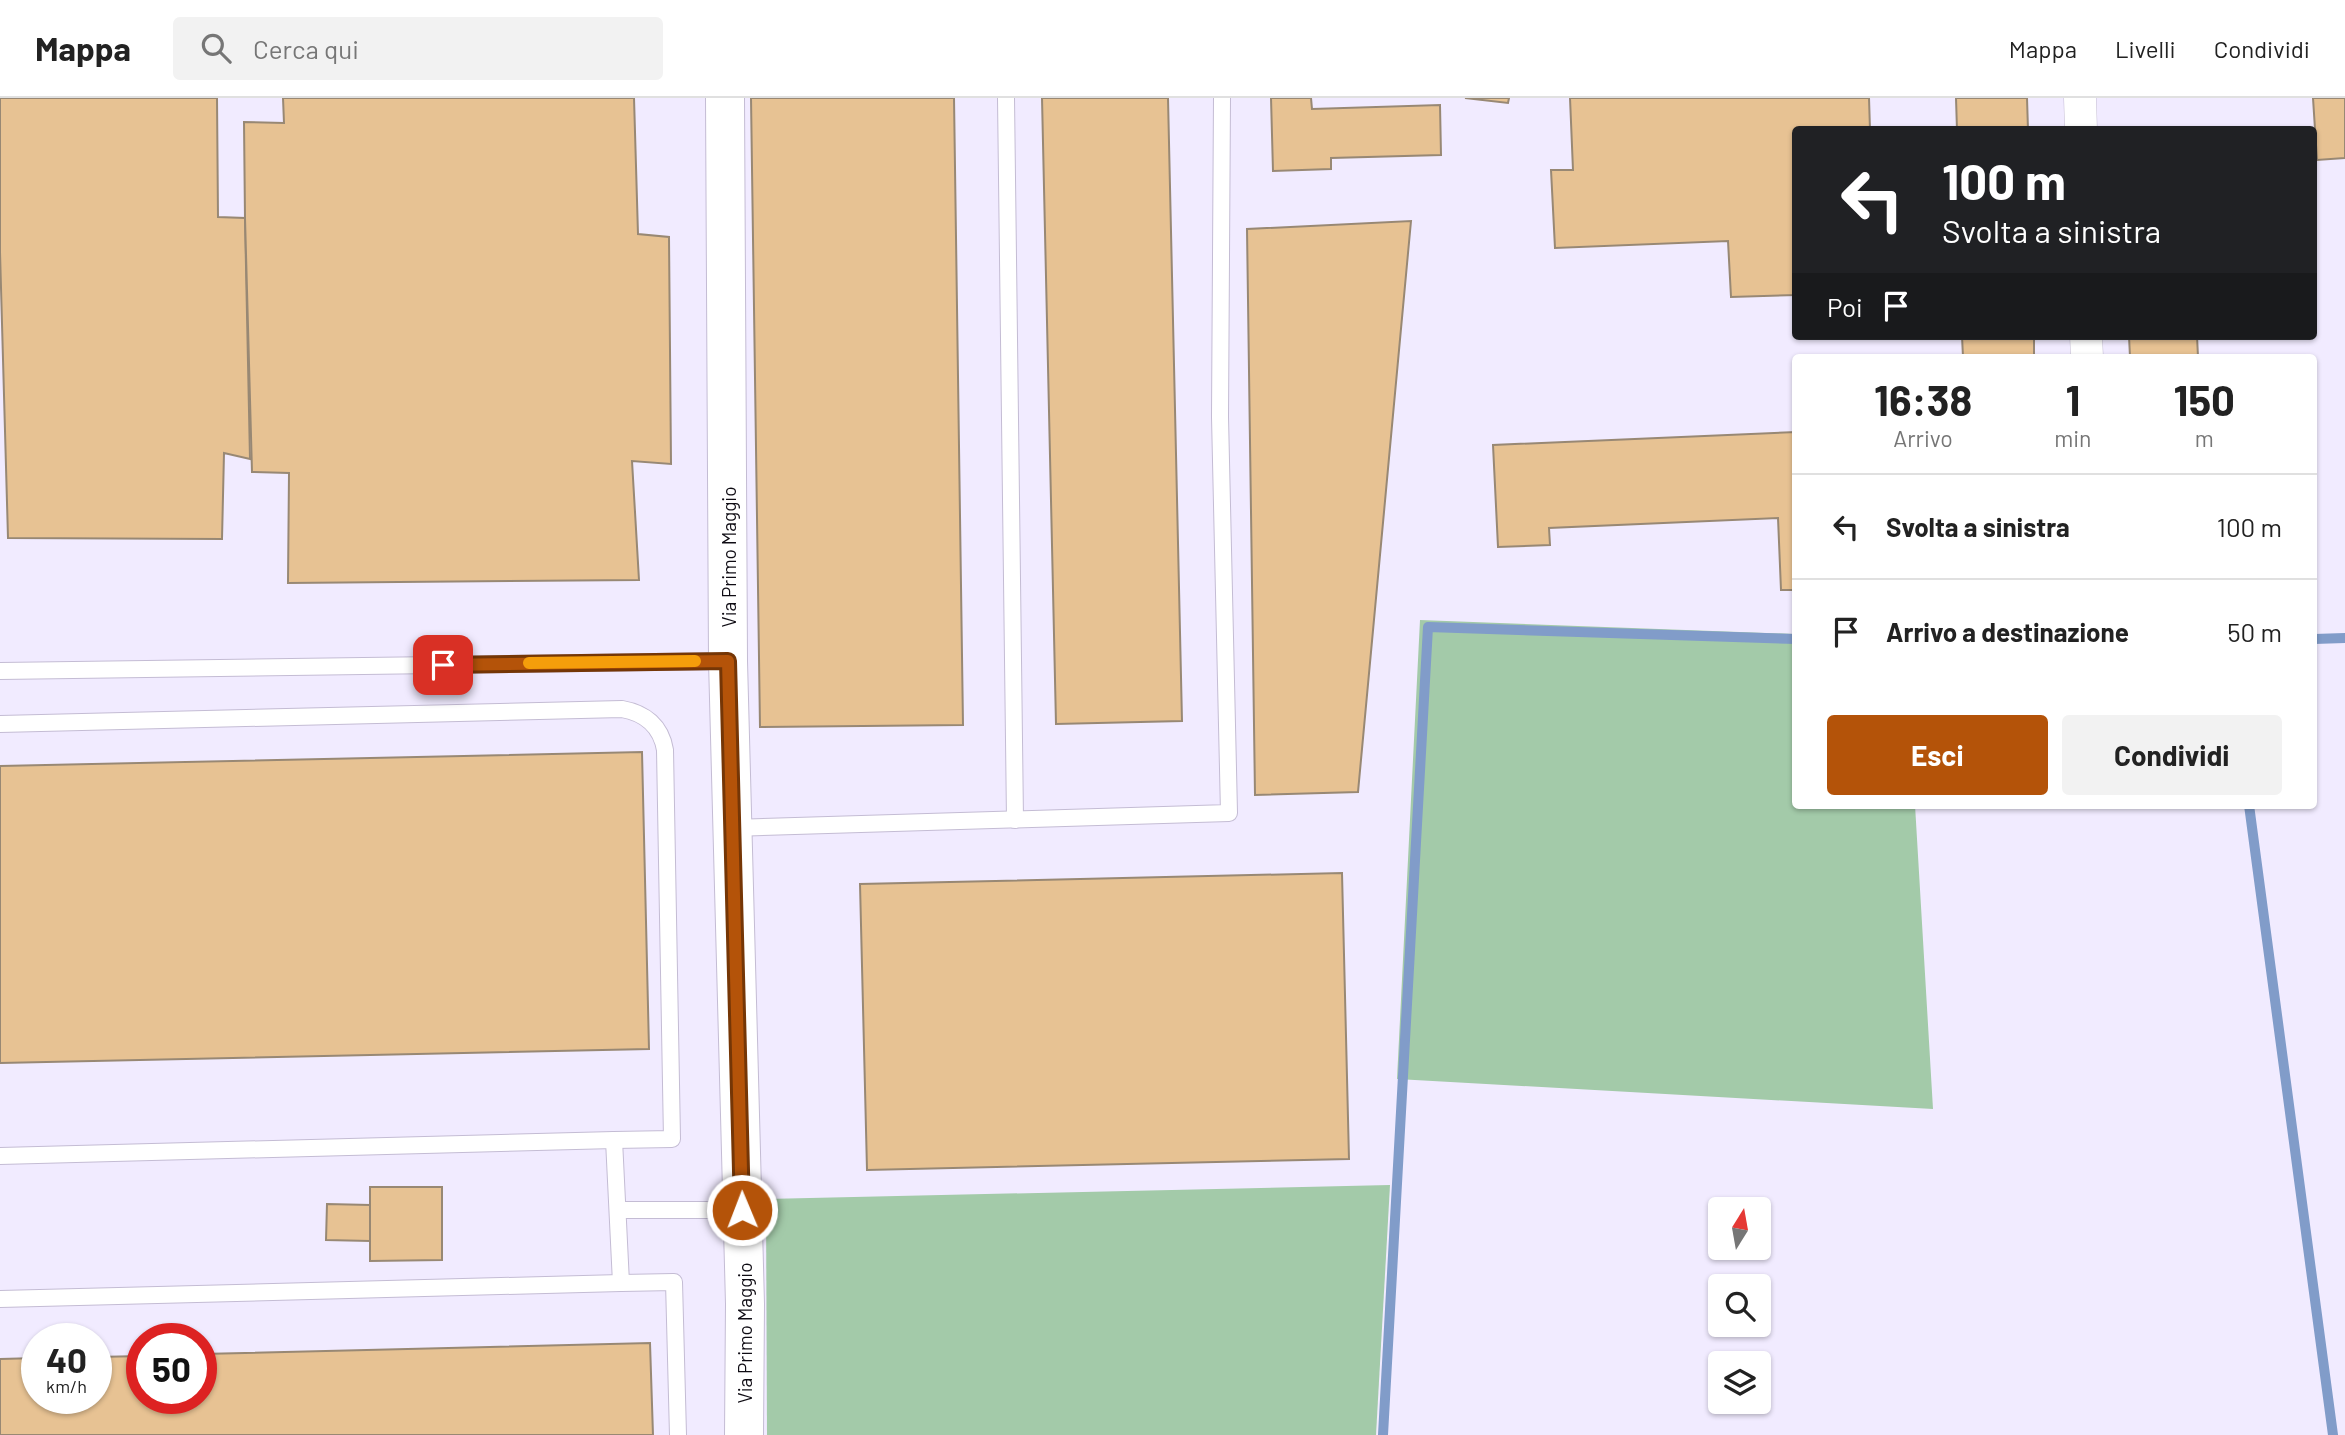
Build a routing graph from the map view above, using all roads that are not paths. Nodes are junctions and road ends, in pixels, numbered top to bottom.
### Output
1 (724, 98) edge
2 (1006, 98) edge
3 (1222, 98) edge
4 (2080, 98) edge
5 (2081, 126) edge
6 (728, 661) junction
7 (0, 671) edge
8 (0, 724) edge
9 (1016, 820) junction
10 (732, 828) junction
11 (614, 1140) junction
12 (0, 1156) edge
13 (618, 1210) junction
14 (742, 1210) junction
15 (621, 1283) junction
16 (0, 1299) edge
17 (678, 1435) edge
18 (744, 1435) edge

1 - 6 main road, Via Primo Maggio
2 - 9 lane
3 - 9 lane
4 - 5 street
6 - 7 lane
6 - 10 main road, Via Primo Maggio
8 - 11 lane
9 - 10 lane
10 - 14 main road, Via Primo Maggio
11 - 12 lane
11 - 13 lane
13 - 14 lane
13 - 15 lane
14 - 18 main road, Via Primo Maggio
15 - 16 lane
15 - 17 lane

